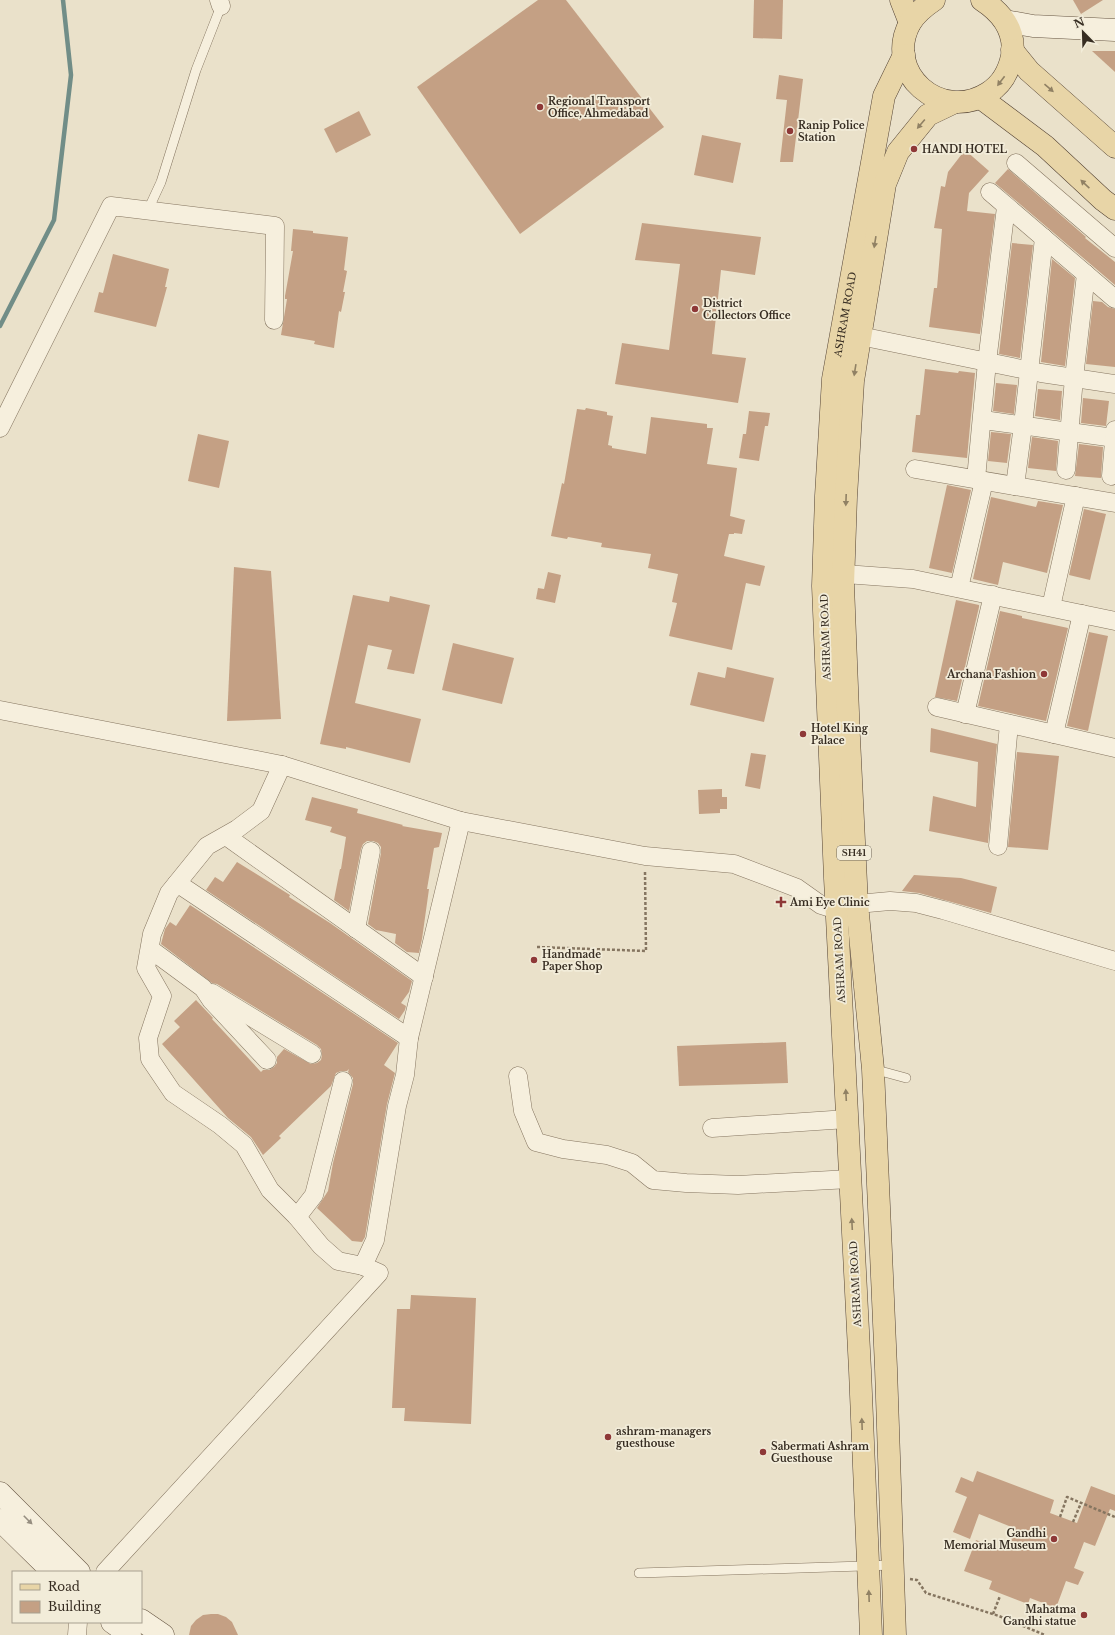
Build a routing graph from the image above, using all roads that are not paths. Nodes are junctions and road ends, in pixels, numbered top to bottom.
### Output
1 (901, 0) edge
2 (934, 0) edge
3 (982, 0) edge
4 (220, 3) edge
5 (1005, 21) junction
6 (910, 23) junction
7 (1115, 30) edge
8 (1012, 50) junction
9 (904, 55) junction
10 (981, 98) junction
11 (953, 103) junction
12 (1115, 147) edge
13 (1016, 163) dead end
14 (990, 192) dead end
15 (1006, 207) junction
16 (1115, 209) edge
17 (148, 210) junction
18 (1044, 238) junction
19 (1115, 248) edge
20 (1086, 274) junction
21 (1115, 299) edge
22 (274, 320) dead end
23 (860, 336) junction
24 (987, 362) junction
25 (1029, 371) junction
26 (1074, 378) junction
27 (1115, 384) edge
28 (983, 420) junction
29 (1023, 425) junction
30 (0, 428) edge
31 (1069, 432) junction
32 (1115, 435) edge
33 (915, 469) dead end
34 (1066, 470) dead end
35 (1111, 476) dead end
36 (980, 480) junction
37 (1015, 486) junction
38 (1076, 496) junction
39 (1115, 503) edge
40 (834, 574) junction
41 (959, 588) junction
42 (993, 595) junction
43 (1050, 607) junction
44 (1082, 614) junction
45 (1115, 621) edge
46 (936, 707) dead end
47 (0, 710) edge
48 (965, 714) junction
49 (1009, 724) junction
50 (1054, 734) junction
51 (1115, 748) edge
52 (282, 765) junction
53 (461, 821) junction
54 (226, 836) junction
55 (998, 846) dead end
56 (372, 851) dead end
57 (177, 884) junction
58 (847, 907) junction
59 (356, 929) junction
60 (150, 949) junction
61 (1115, 961) edge
62 (424, 978) junction
63 (203, 988) junction
64 (409, 1038) junction
65 (312, 1054) dead end
66 (267, 1060) dead end
67 (873, 1069) junction
68 (518, 1076) dead end
69 (906, 1078) dead end
70 (343, 1081) dead end
71 (847, 1119) junction
72 (712, 1128) dead end
73 (850, 1179) junction
74 (297, 1217) junction
75 (363, 1266) junction
76 (0, 1493) edge
77 (0, 1520) edge
78 (868, 1566) junction
79 (51, 1571) edge
80 (78, 1571) edge
81 (107, 1571) edge
82 (893, 1571) junction
83 (639, 1573) dead end
84 (142, 1621) edge
85 (78, 1623) edge
86 (113, 1623) edge
87 (77, 1635) edge
88 (130, 1635) edge
89 (163, 1635) edge
90 (871, 1635) edge
91 (895, 1635) edge

1 - 6 main road
2 - 6 main road
3 - 5 main road
4 - 17 lane
5 - 7 street
5 - 8 main road
6 - 9 main road
8 -> 10 main road
8 -> 12 main road
9 - 11 main road
9 - 40 main road, ASHRAM ROAD
10 - 11 main road
16 -> 10 main road
11 -> 23 main road, ASHRAM ROAD / SH41
13 - 19 street
14 - 15 street
15 - 18 street
15 - 24 street
17 - 22 street
17 - 30 street
18 - 20 street
18 - 25 street
20 - 21 street
20 - 26 street
23 - 24 street
23 -> 40 main road, ASHRAM ROAD / SH41
24 - 25 street
24 - 28 street
25 - 26 street
25 - 29 street
26 - 27 street
26 - 31 street
28 - 29 street
28 - 36 street
29 - 31 street
29 - 37 street
31 - 32 street
31 - 34 street
32 - 35 street
33 - 36 street
36 - 37 street
36 - 41 street
37 - 38 street
38 - 39 street
38 - 43 street
40 - 41 street
40 - 58 main road, ASHRAM ROAD / SH41
41 - 42 street
42 - 43 street
42 - 48 street
43 - 44 street
44 - 45 street
44 - 50 street
46 - 48 street
47 - 52 street
48 - 49 street
49 - 50 street
49 - 55 street
50 - 51 street
52 - 53 street
52 - 54 street
53 - 58 street
53 - 62 street
54 - 57 street
54 - 59 street
56 - 59 street
57 - 60 street
57 - 64 street
58 - 61 street
58 - 67 main road, ASHRAM ROAD / SH41
71 -> 58 main road, ASHRAM ROAD
59 - 62 street
60 - 63 street
60 - 74 street
62 - 64 street
63 - 65 street
63 - 66 street
64 - 75 street
67 - 69 lane
67 - 82 main road, ASHRAM ROAD / SH41
68 - 73 street
70 - 74 street
71 - 72 street
71 - 73 main road, ASHRAM ROAD
78 -> 73 main road, ASHRAM ROAD
74 - 75 street
75 - 81 street
76 -> 80 street
77 - 79 street
78 - 82 lane
78 - 83 lane
90 -> 78 main road, ASHRAM ROAD
82 - 91 main road, ASHRAM ROAD / SH41
84 - 89 street
85 - 87 street
86 - 88 street

